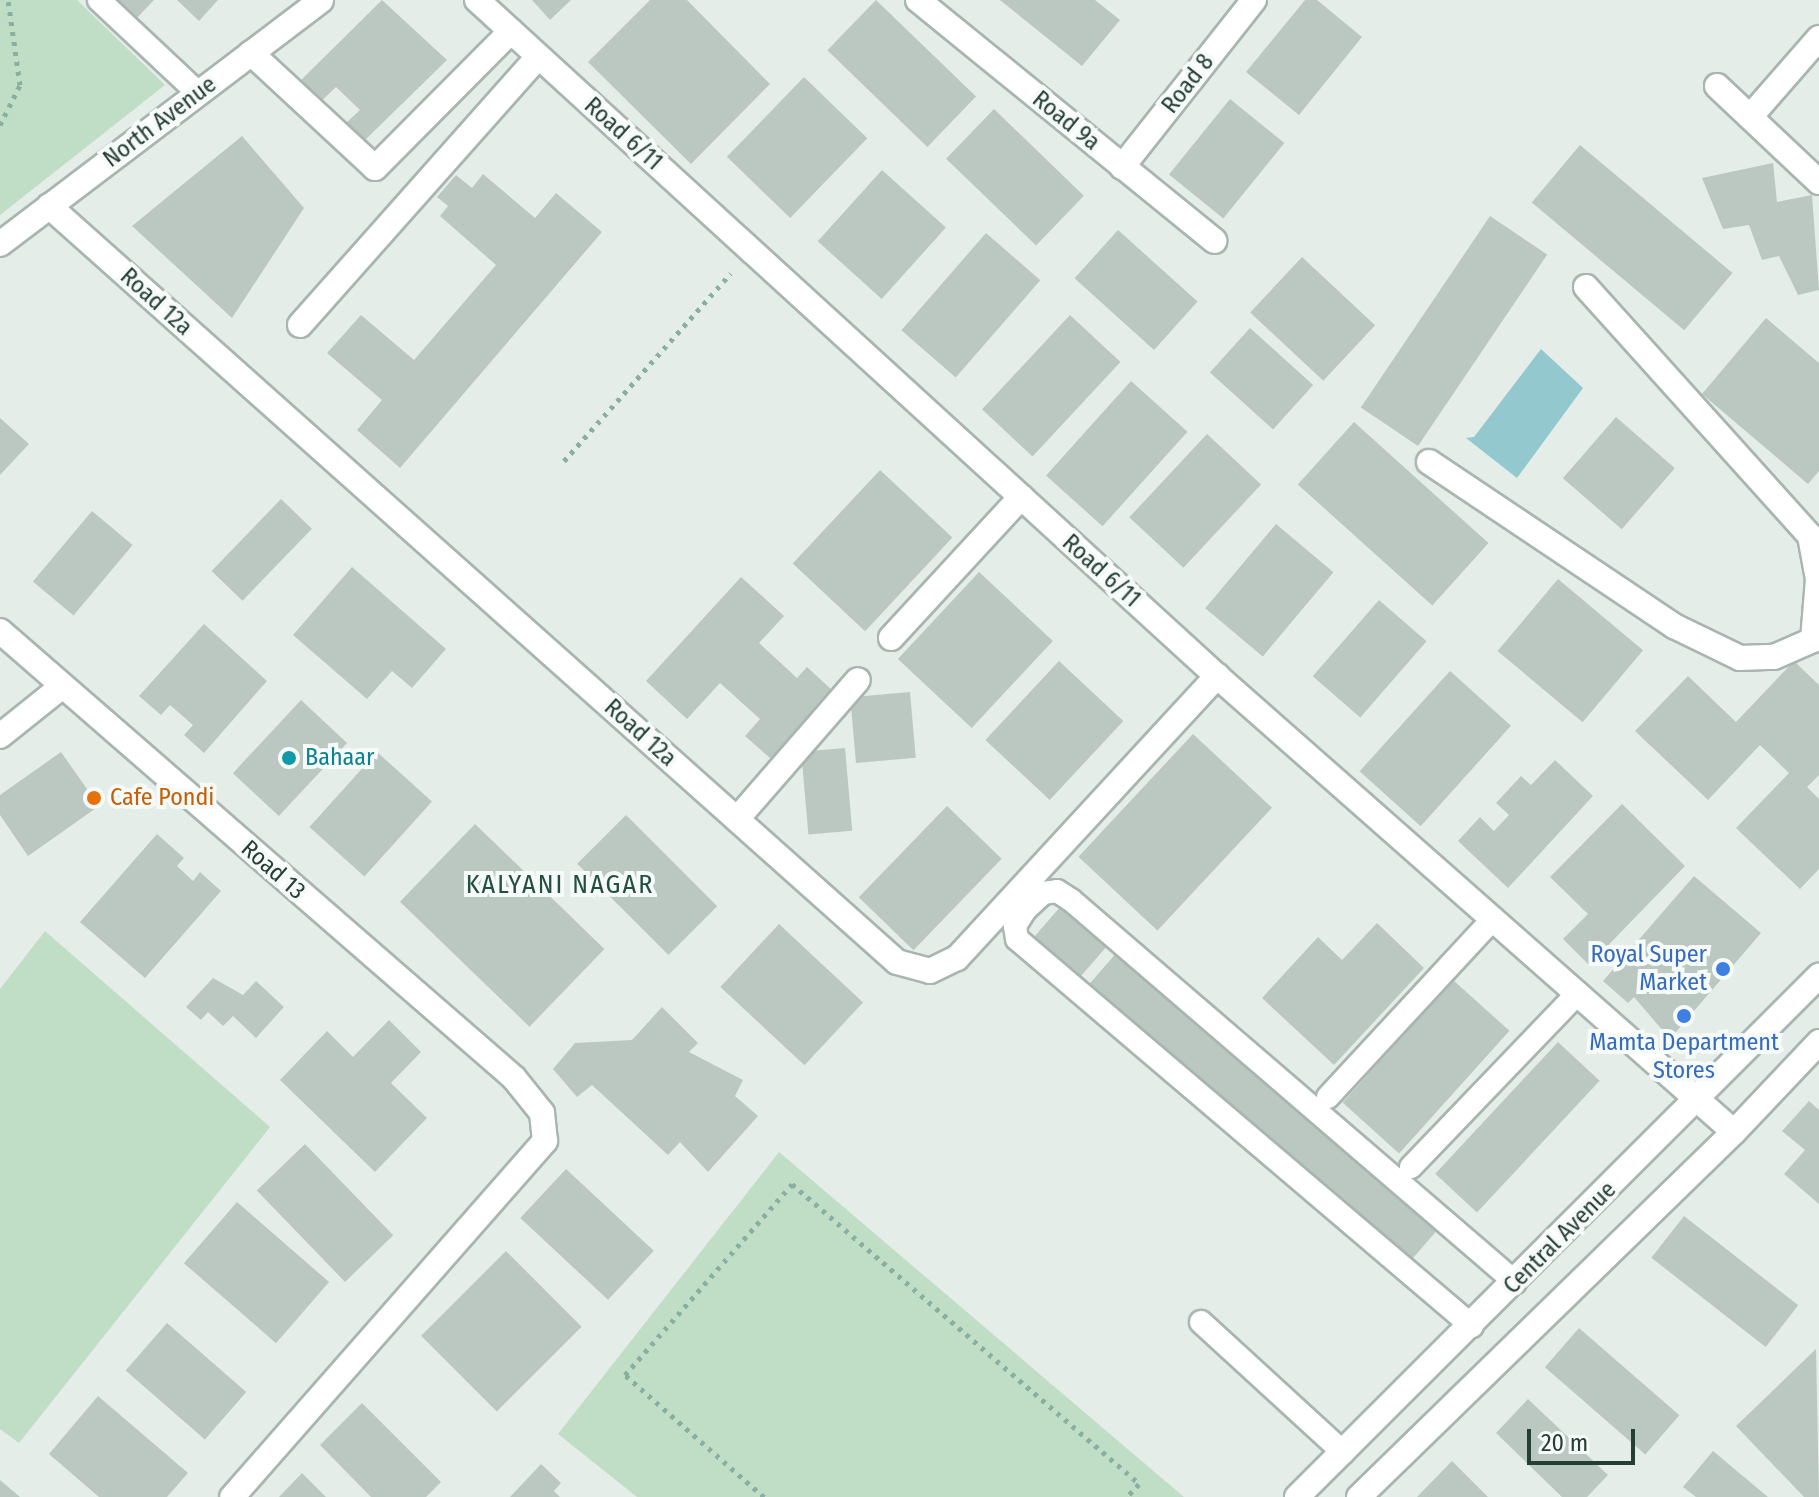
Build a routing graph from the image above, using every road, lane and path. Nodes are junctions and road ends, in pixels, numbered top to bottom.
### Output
1 (8, 0) edge
2 (99, 0) edge
3 (321, 0) edge
4 (477, 0) edge
5 (918, 0) edge
6 (1254, 0) edge
7 (511, 31) junction
8 (1819, 38) edge
9 (251, 53) junction
10 (538, 57) junction
11 (1717, 86) dead end
12 (198, 93) junction
13 (1750, 117) junction
14 (0, 125) edge
15 (1122, 167) junction
16 (1819, 182) edge
17 (49, 206) junction
18 (1215, 241) dead end
19 (0, 244) edge
20 (751, 251) junction
21 (1586, 287) dead end
22 (300, 325) dead end
23 (564, 461) dead end
24 (1429, 462) dead end
25 (1021, 497) junction
26 (0, 631) edge
27 (891, 638) dead end
28 (1816, 642) edge
29 (1217, 676) junction
30 (858, 680) dead end
31 (60, 688) junction
32 (0, 736) edge
33 (737, 819) junction
34 (1493, 919) junction
35 (1819, 976) edge
36 (1578, 993) junction
37 (1819, 1042) edge
38 (1328, 1097) dead end
39 (1699, 1100) junction
40 (1734, 1132) junction
41 (1411, 1167) dead end
42 (1515, 1282) junction
43 (1201, 1322) dead end
44 (1472, 1326) junction
45 (1343, 1452) junction
46 (232, 1497) edge
47 (764, 1497) edge
48 (1127, 1497) edge
49 (1297, 1497) edge
50 (1359, 1497) edge

1 - 14 path
2 - 12 lane
3 - 9 street, North Avenue
4 - 7 street, Road 6/11
5 - 15 street, Road 9a
6 - 15 street, Road 8
7 - 9 street
7 - 10 street, Road 6/11
8 - 13 street
9 - 12 street, North Avenue
10 - 20 street, Road 6/11
10 - 22 street
11 - 13 street
12 - 17 street, North Avenue
13 - 16 street
15 - 18 street, Road 9a
17 - 19 street, North Avenue
17 - 33 street, Road 12a
20 - 23 path
20 - 25 street, Road 6/11
21 - 28 street
24 - 28 street
25 - 27 street
25 - 29 street, Road 6/11
26 - 31 street, Road 13
29 - 33 street, Road 12a
29 - 34 street, Road 6/11
30 - 33 street
31 - 32 street
31 - 46 street, Road 13
34 - 36 street, Road 6/11
34 - 38 lane
35 - 39 street, Central Avenue
36 - 39 street, Road 6/11
36 - 41 lane
37 - 40 street, Central Avenue
39 - 40 street, Road 6/11
39 - 42 street, Central Avenue
40 - 50 street, Central Avenue
42 - 44 street, Central Avenue
42 - 44 lane
43 - 45 lane
44 - 45 street, Central Avenue
45 - 49 street, Central Avenue
47 - 48 path

